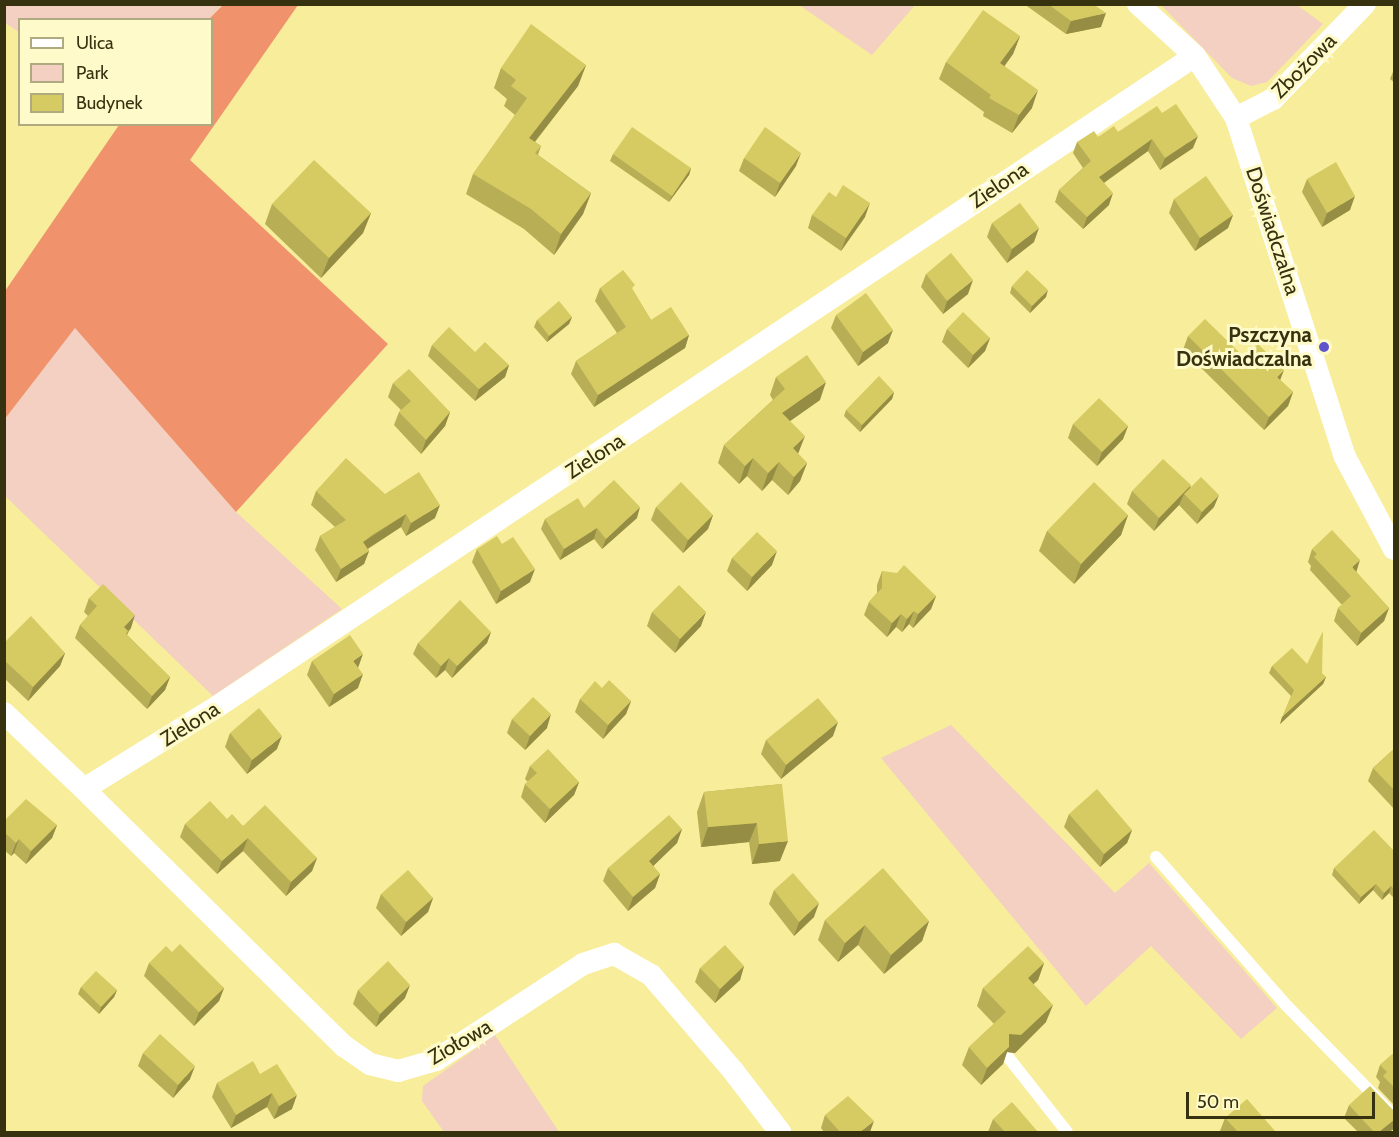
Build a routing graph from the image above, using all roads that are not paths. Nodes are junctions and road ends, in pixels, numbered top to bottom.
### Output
1 (1138, 4) edge
2 (1365, 4) edge
3 (1195, 56) junction
4 (1236, 118) junction
5 (1395, 549) edge
6 (4, 713) edge
7 (84, 789) junction
8 (1156, 857) dead end
9 (1008, 1057) edge
10 (1395, 1116) edge
11 (780, 1132) edge
12 (1067, 1132) edge

1 - 3 street, Doświadczalna
2 - 4 street, Zbożowa
3 - 4 street, Doświadczalna
3 - 7 street, Zielona
4 - 5 street, Doświadczalna
6 - 7 street
7 - 11 street, Ziołowa
8 - 10 lane
9 - 12 lane

